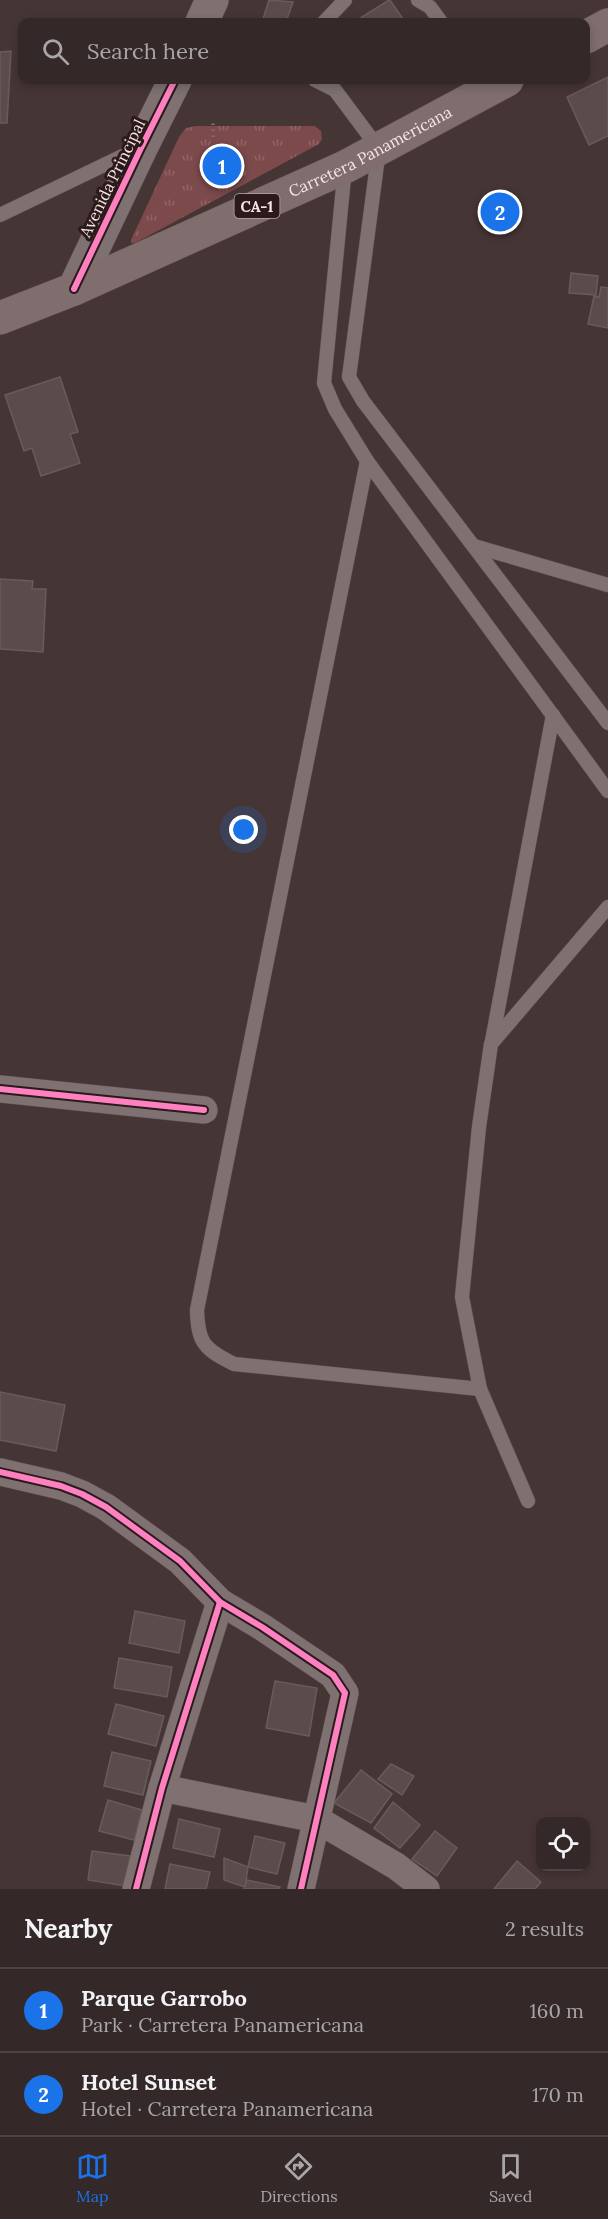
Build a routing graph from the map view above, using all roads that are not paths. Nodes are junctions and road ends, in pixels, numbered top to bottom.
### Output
1 (212, 0) edge
2 (345, 0) edge
3 (418, 0) edge
4 (204, 18) edge
5 (328, 18) edge
6 (438, 18) edge
7 (608, 25) edge
8 (590, 34) edge
9 (173, 84) edge
10 (323, 84) edge
11 (490, 84) edge
12 (141, 148) junction
13 (379, 149) junction
14 (345, 167) junction
15 (0, 216) edge
16 (74, 289) junction
17 (0, 318) edge
18 (366, 461) junction
19 (474, 546) junction
20 (608, 585) edge
21 (553, 715) junction
22 (608, 723) edge
23 (608, 791) edge
24 (608, 907) edge
25 (491, 1044) junction
26 (0, 1089) edge
27 (204, 1110) dead end
28 (480, 1389) junction
29 (0, 1472) edge
30 (528, 1501) dead end
31 (220, 1602) junction
32 (162, 1788) junction
33 (316, 1819) junction
34 (136, 1889) edge
35 (301, 1889) edge
36 (426, 1889) edge

1 - 4 street
2 - 5 lane
3 - 6 lane
7 - 8 highway
9 - 12 street, Avenida Principal
10 - 13 lane
11 - 13 highway, Carretera Panamericana / CA-1
12 - 15 lane
12 - 16 street, Avenida Principal
13 - 14 highway, Carretera Panamericana / CA-1
13 - 19 lane
14 - 16 highway, Carretera Panamericana / CA-1
14 - 18 lane
16 - 17 highway, Carretera Panamericana / CA-1
18 - 21 lane
18 - 28 lane
19 - 20 lane
19 - 22 lane
21 - 23 lane
21 - 25 lane
24 - 25 lane
25 - 28 lane
26 - 27 street
28 - 30 lane
29 - 31 street
31 - 32 street
31 - 33 street
32 - 33 street
32 - 34 street
33 - 35 street
33 - 36 street

